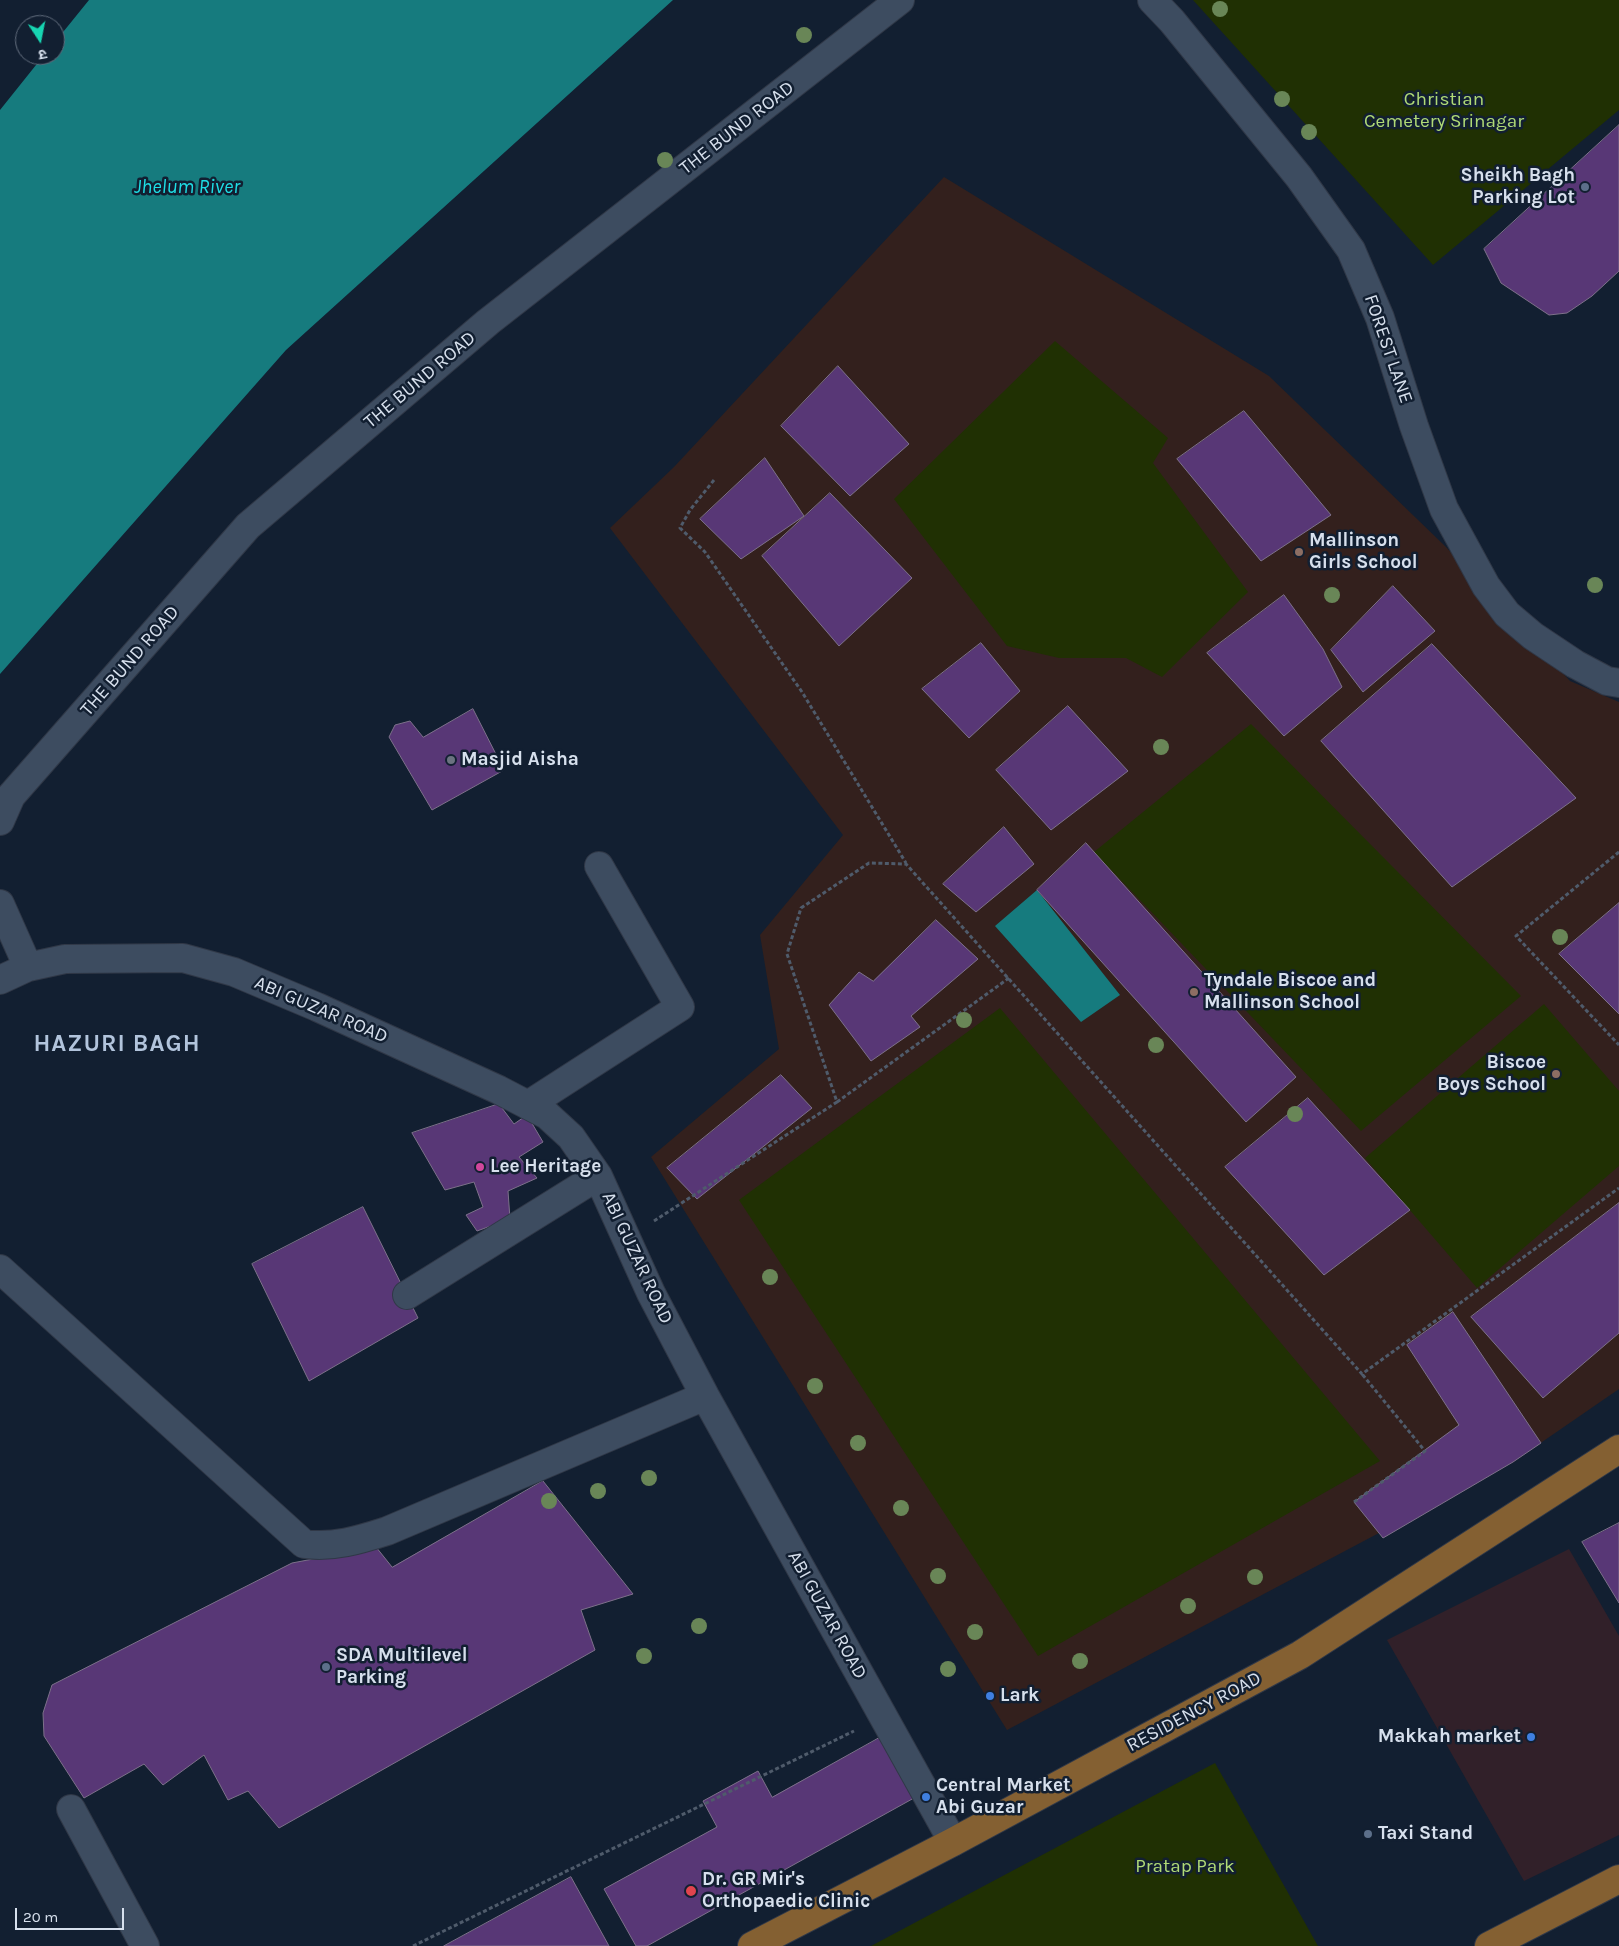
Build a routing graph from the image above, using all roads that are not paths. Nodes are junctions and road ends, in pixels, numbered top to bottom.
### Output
1 (900, 0) edge
2 (1152, 0) edge
3 (1619, 683) edge
4 (0, 821) edge
5 (599, 866) dead end
6 (0, 904) edge
7 (28, 967) junction
8 (0, 980) edge
9 (528, 1105) junction
10 (598, 1176) junction
11 (0, 1269) edge
12 (407, 1295) dead end
13 (705, 1396) junction
14 (1619, 1449) edge
15 (71, 1809) dead end
16 (953, 1842) junction
17 (1619, 1879) edge
18 (145, 1946) edge
19 (752, 1946) edge
20 (1489, 1946) edge

1 - 4 street, THE BUND ROAD
2 - 3 street, FOREST LANE
5 - 9 street
6 - 7 street
7 - 8 street, ABI GUZAR ROAD
7 - 9 street, ABI GUZAR ROAD
9 - 10 street, ABI GUZAR ROAD
10 - 12 street
10 - 13 street, ABI GUZAR ROAD
11 - 13 street
13 - 16 street, ABI GUZAR ROAD
14 - 16 main road, RESIDENCY ROAD
15 - 18 street
16 - 19 main road, RESIDENCY ROAD
17 - 20 main road

